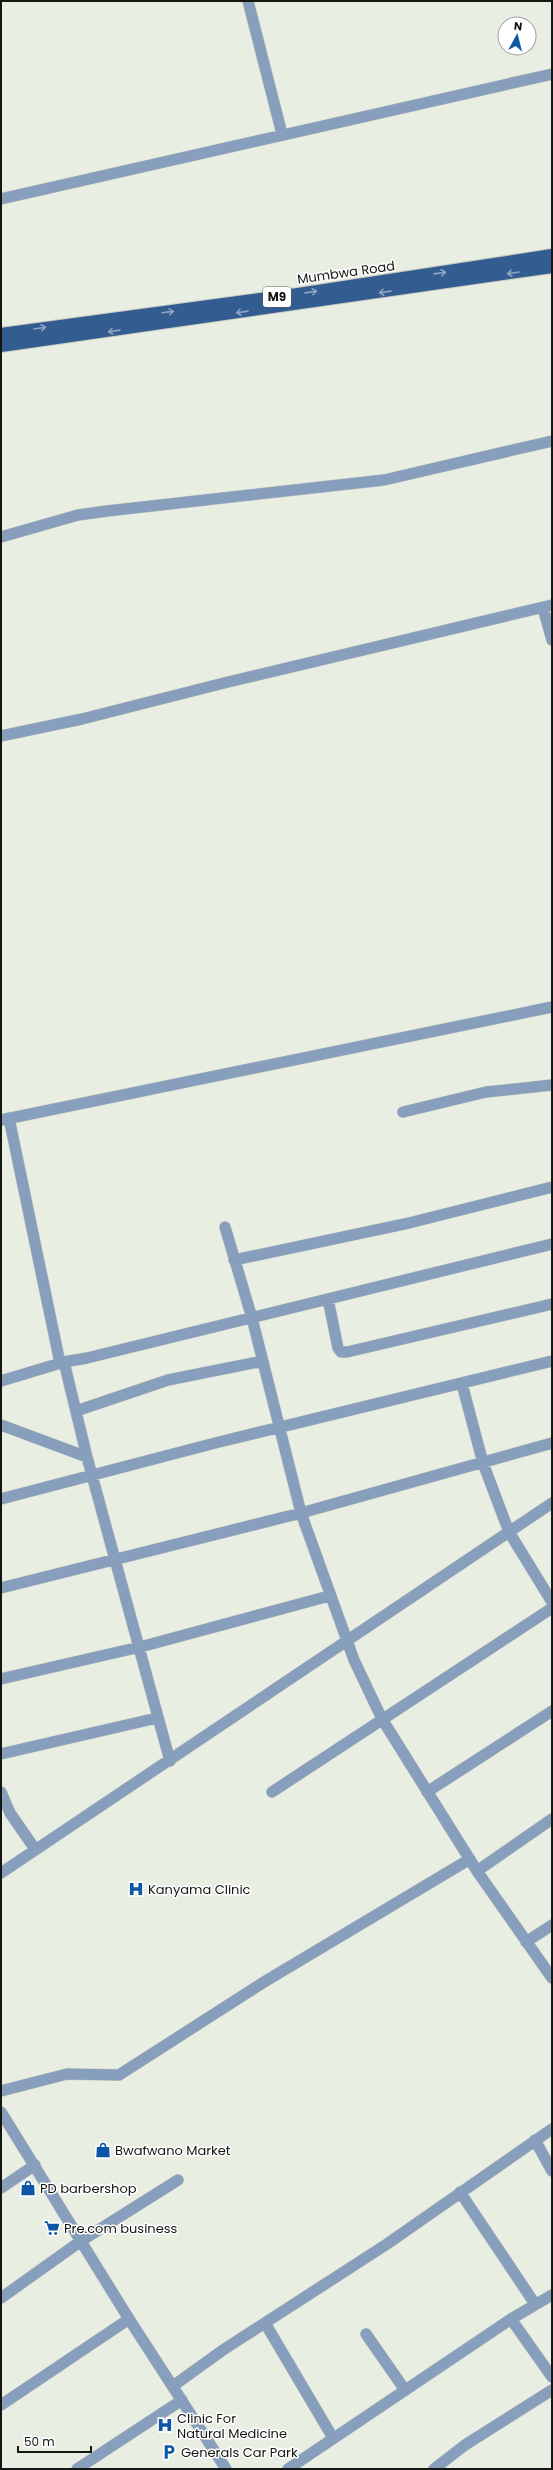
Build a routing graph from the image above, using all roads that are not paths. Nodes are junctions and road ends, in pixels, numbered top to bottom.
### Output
1 (248, 1) edge
2 (552, 74) edge
3 (282, 134) junction
4 (1, 199) edge
5 (552, 255) edge
6 (552, 267) edge
7 (1, 334) edge
8 (1, 346) edge
9 (552, 441) edge
10 (1, 537) edge
11 (547, 607) edge
12 (552, 640) edge
13 (1, 736) edge
14 (552, 1007) edge
15 (552, 1085) edge
16 (403, 1112) dead end
17 (5, 1119) edge
18 (552, 1188) edge
19 (225, 1227) dead end
20 (552, 1244) edge
21 (234, 1260) junction
22 (328, 1299) junction
23 (552, 1304) edge
24 (252, 1318) junction
25 (263, 1361) junction
26 (552, 1361) edge
27 (62, 1362) junction
28 (1, 1381) edge
29 (462, 1384) junction
30 (76, 1411) junction
31 (1, 1425) edge
32 (279, 1428) junction
33 (552, 1443) edge
34 (87, 1457) junction
35 (483, 1463) junction
36 (94, 1476) junction
37 (1, 1499) edge
38 (552, 1503) edge
39 (301, 1513) junction
40 (509, 1532) junction
41 (116, 1561) junction
42 (1, 1588) edge
43 (329, 1596) junction
44 (552, 1602) edge
45 (552, 1608) edge
46 (347, 1642) junction
47 (140, 1647) junction
48 (1, 1679) edge
49 (552, 1711) edge
50 (157, 1718) junction
51 (382, 1719) junction
52 (1, 1754) edge
53 (170, 1761) junction
54 (1, 1792) edge
55 (272, 1792) dead end
56 (427, 1792) junction
57 (552, 1819) edge
58 (35, 1849) junction
59 (470, 1858) junction
60 (477, 1871) junction
61 (1, 1873) edge
62 (552, 1925) edge
63 (526, 1942) junction
64 (552, 1978) edge
65 (1, 2091) edge
66 (1, 2112) edge
67 (552, 2129) edge
68 (535, 2140) junction
69 (35, 2165) junction
70 (552, 2171) edge
71 (178, 2180) dead end
72 (1, 2188) edge
73 (460, 2192) junction
74 (82, 2241) junction
75 (552, 2295) edge
76 (1, 2298) edge
77 (535, 2304) junction
78 (129, 2319) junction
79 (511, 2319) junction
80 (265, 2323) junction
81 (366, 2334) dead end
82 (552, 2377) edge
83 (173, 2386) junction
84 (405, 2390) junction
85 (552, 2390) edge
86 (182, 2400) junction
87 (1, 2405) edge
88 (333, 2438) junction
89 (77, 2469) edge
90 (226, 2469) edge
91 (288, 2469) edge
92 (434, 2469) edge

1 - 3 street
2 - 3 street
3 - 4 street
7 -> 5 main road, Mumbwa Road / M9
6 -> 8 main road, Mumbwa Road / M9
9 - 10 street
11 - 12 street
11 - 13 street
14 - 17 street
15 - 16 street
17 - 27 street
18 - 21 street
19 - 21 street
20 - 22 street
21 - 24 street
22 - 23 street
22 - 24 street
24 - 25 street
24 - 27 street
25 - 30 street
25 - 32 street
26 - 29 street
27 - 28 street
27 - 30 street
29 - 32 street
29 - 35 street
30 - 34 street
31 - 34 street
32 - 36 street
32 - 39 street
33 - 35 street
34 - 36 street
35 - 39 street
35 - 40 street
36 - 37 street
36 - 41 street
38 - 40 street
39 - 41 street
39 - 43 street
40 - 44 street
40 - 46 street
41 - 42 street
41 - 47 street
43 - 46 street
43 - 47 street
45 - 51 street
46 - 51 street
46 - 53 street
47 - 48 street
47 - 50 street
49 - 56 street
50 - 52 street
50 - 53 street
51 - 55 street
51 - 56 street
53 - 58 street
54 - 58 street
56 - 59 street
57 - 60 street
58 - 61 street
59 - 60 street
59 - 65 street
60 - 63 street
62 - 63 street
63 - 64 street
66 - 69 street
67 - 68 street
68 - 70 street
68 - 73 street
69 - 72 street
69 - 74 street
71 - 74 street
73 - 77 street
73 - 80 street
74 - 76 street
74 - 78 street
75 - 77 street
77 - 79 street
78 - 83 street
78 - 87 street
79 - 82 street
79 - 84 street
80 - 83 street
80 - 88 street
81 - 84 street
83 - 86 street
84 - 88 street
85 - 92 street
86 - 89 street
86 - 90 street
88 - 91 street

